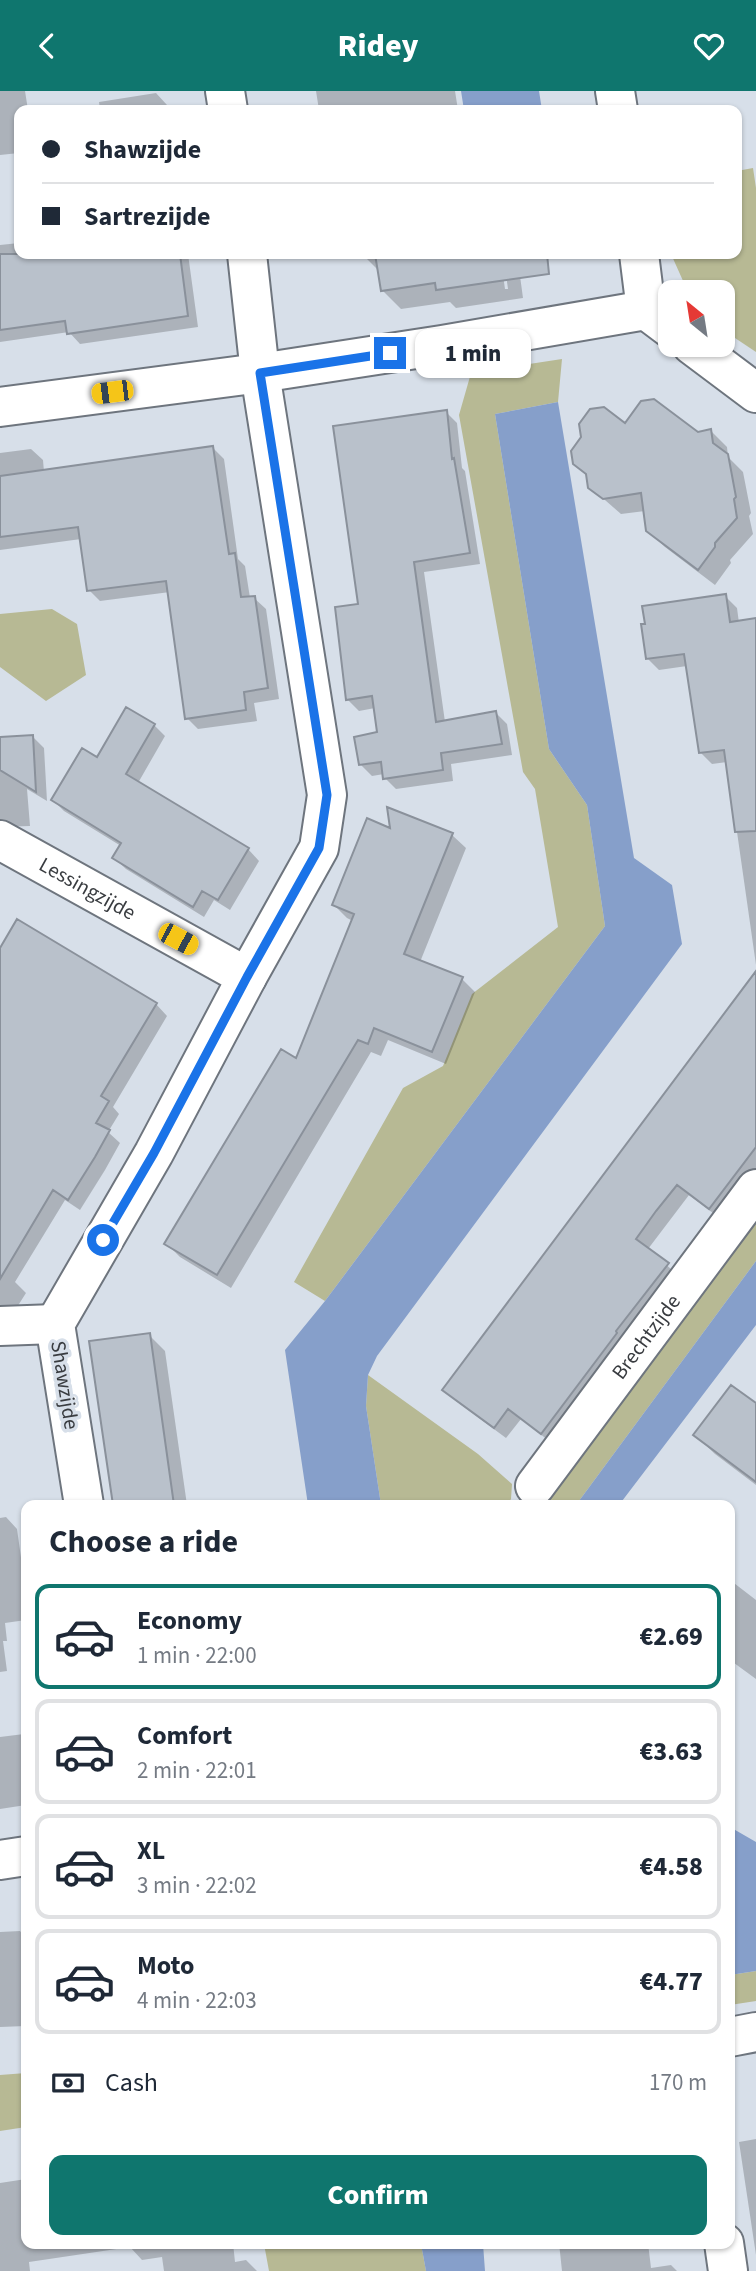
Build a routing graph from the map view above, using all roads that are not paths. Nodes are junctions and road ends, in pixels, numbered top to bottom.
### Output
1 (248, 259) edge
2 (640, 259) edge
3 (658, 319) edge
4 (708, 357) edge
5 (260, 373) junction
6 (756, 393) edge
7 (0, 407) edge
8 (0, 840) edge
9 (247, 977) junction
10 (756, 1189) edge
11 (55, 1324) junction
12 (0, 1326) edge
13 (535, 1486) dead end
14 (83, 1500) edge
15 (21, 1857) edge
16 (0, 1860) edge
17 (756, 2032) edge
18 (735, 2036) edge
19 (725, 2249) edge
20 (728, 2271) edge

1 - 5 street, Shawzijde
2 - 3 street
3 - 5 street
4 - 6 street
5 - 7 street
5 - 9 street, Shawzijde
8 - 9 street, Lessingzijde
9 - 11 street, Shawzijde
10 - 13 street, Brechtzijde
11 - 12 street
11 - 14 street, Shawzijde
15 - 16 street
17 - 18 street
19 - 20 street

